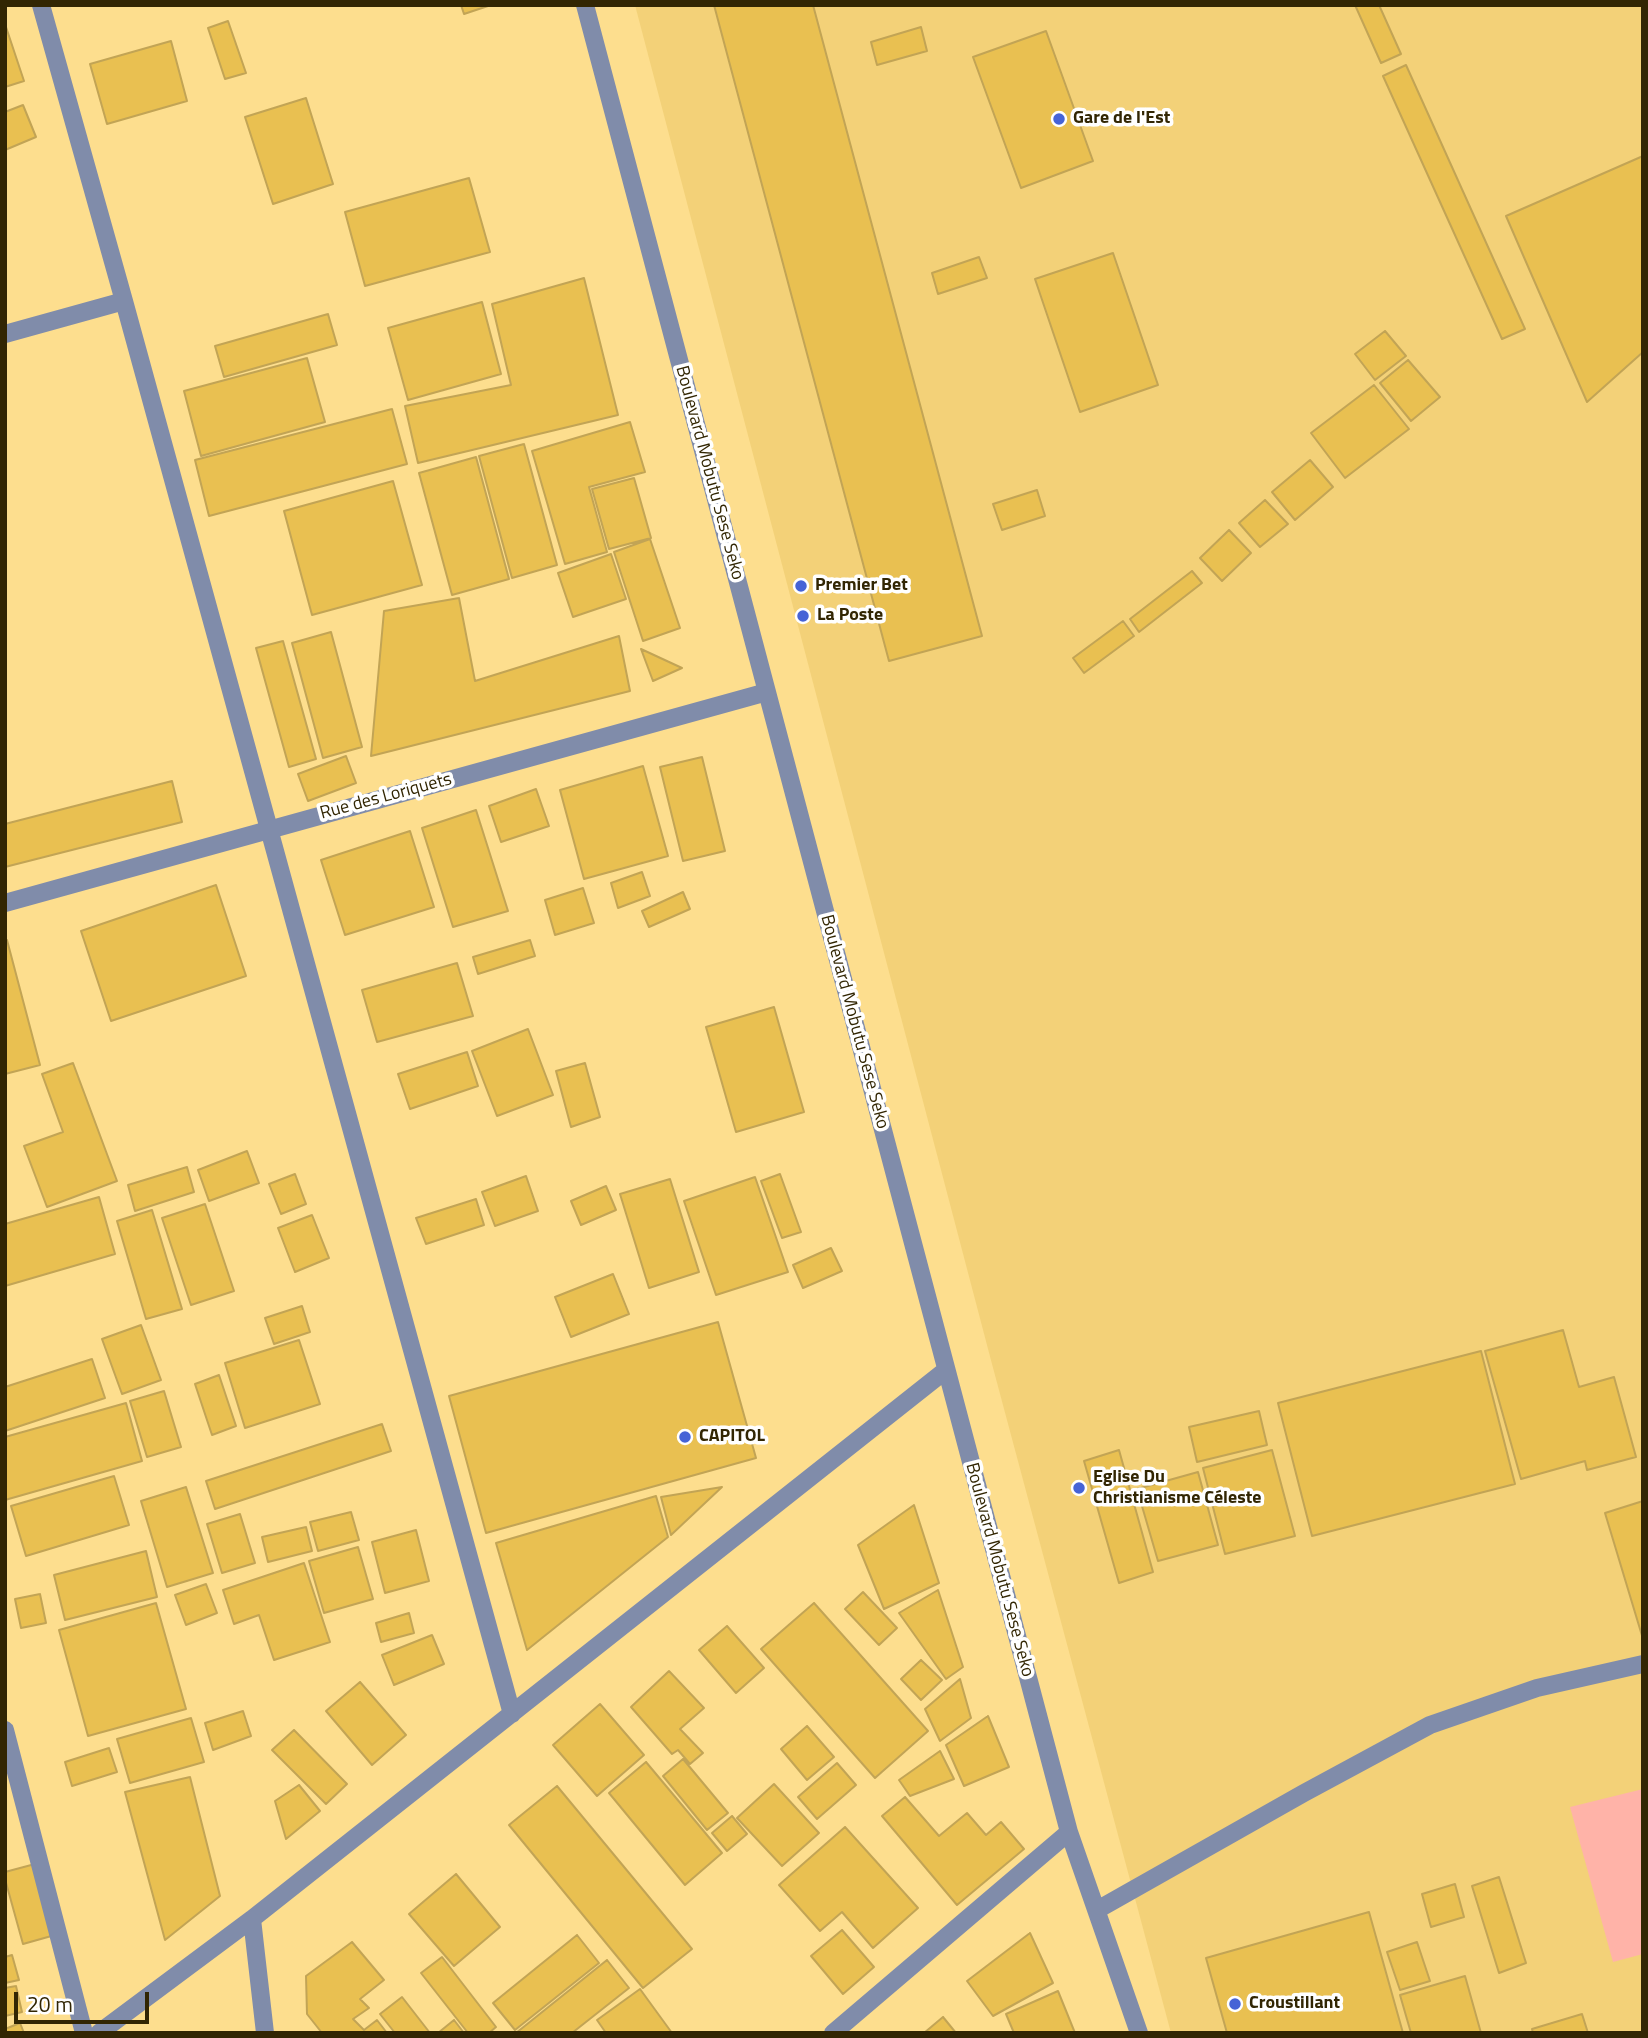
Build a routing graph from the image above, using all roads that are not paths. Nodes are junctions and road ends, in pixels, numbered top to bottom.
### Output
1 (41, 5) edge
2 (586, 5) edge
3 (124, 301) junction
4 (5, 334) edge
5 (767, 692) junction
6 (269, 829) junction
7 (5, 902) edge
8 (946, 1370) junction
9 (1643, 1664) edge
10 (512, 1714) junction
11 (5, 1730) edge
12 (1069, 1832) junction
13 (1097, 1910) junction
14 (253, 1919) junction
15 (83, 2033) edge
16 (99, 2033) edge
17 (265, 2033) edge
18 (833, 2033) edge
19 (1139, 2033) edge

1 - 3 street
2 - 5 street, Boulevard Mobutu Sese Seko
3 - 4 street
3 - 6 street
5 - 6 street, Rue des Loriquets
5 - 8 street, Boulevard Mobutu Sese Seko
6 - 7 street, Rue des Loriquets
6 - 10 street
8 - 10 street
8 - 12 street, Boulevard Mobutu Sese Seko
9 - 13 street
10 - 14 street
11 - 15 street
12 - 13 street, Boulevard Mobutu Sese Seko
12 - 18 street
13 - 19 street, Boulevard Mobutu Sese Seko
14 - 16 street
14 - 17 street

